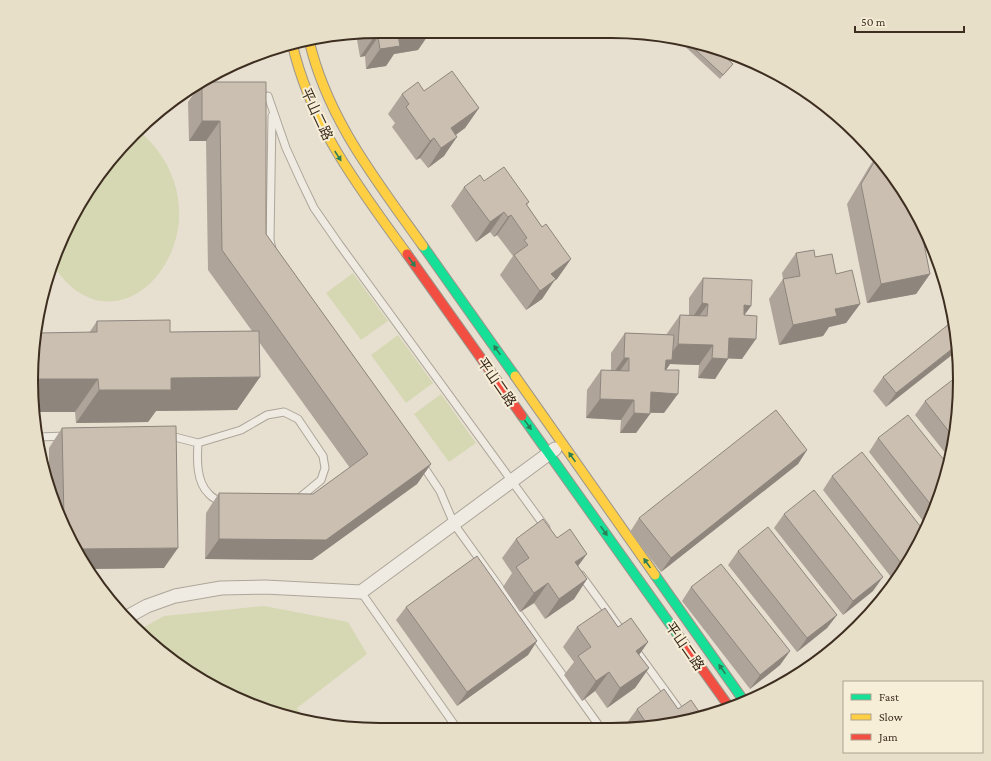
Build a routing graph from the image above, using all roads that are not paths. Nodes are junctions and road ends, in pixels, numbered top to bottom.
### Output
1 (311, 46) edge
2 (293, 50) edge
3 (268, 96) edge
4 (273, 109) junction
5 (274, 253) edge
6 (163, 434) edge
7 (77, 436) edge
8 (43, 437) edge
9 (198, 443) junction
10 (563, 444) junction
11 (549, 454) junction
12 (416, 455) edge
13 (512, 481) junction
14 (288, 503) edge
15 (231, 504) edge
16 (454, 524) junction
17 (553, 537) edge
18 (576, 569) edge
19 (361, 592) junction
20 (131, 615) edge
21 (627, 638) edge
22 (632, 644) edge
23 (741, 697) edge
24 (726, 703) edge
25 (683, 715) edge
26 (453, 723) edge
27 (597, 723) edge

10 -> 1 street, 平山二路
2 -> 11 street, 平山二路
3 - 4 lane
4 - 5 lane
4 - 13 lane
6 - 9 lane
7 - 8 lane
9 - 14 lane
9 - 15 lane
10 - 11 street
23 -> 10 street, 平山二路
11 - 13 street
11 -> 24 street, 平山二路
12 - 16 lane
13 - 16 street
13 - 17 lane
16 - 19 street
16 - 27 lane
18 - 21 lane
19 - 20 street
19 - 26 lane
22 - 25 lane

